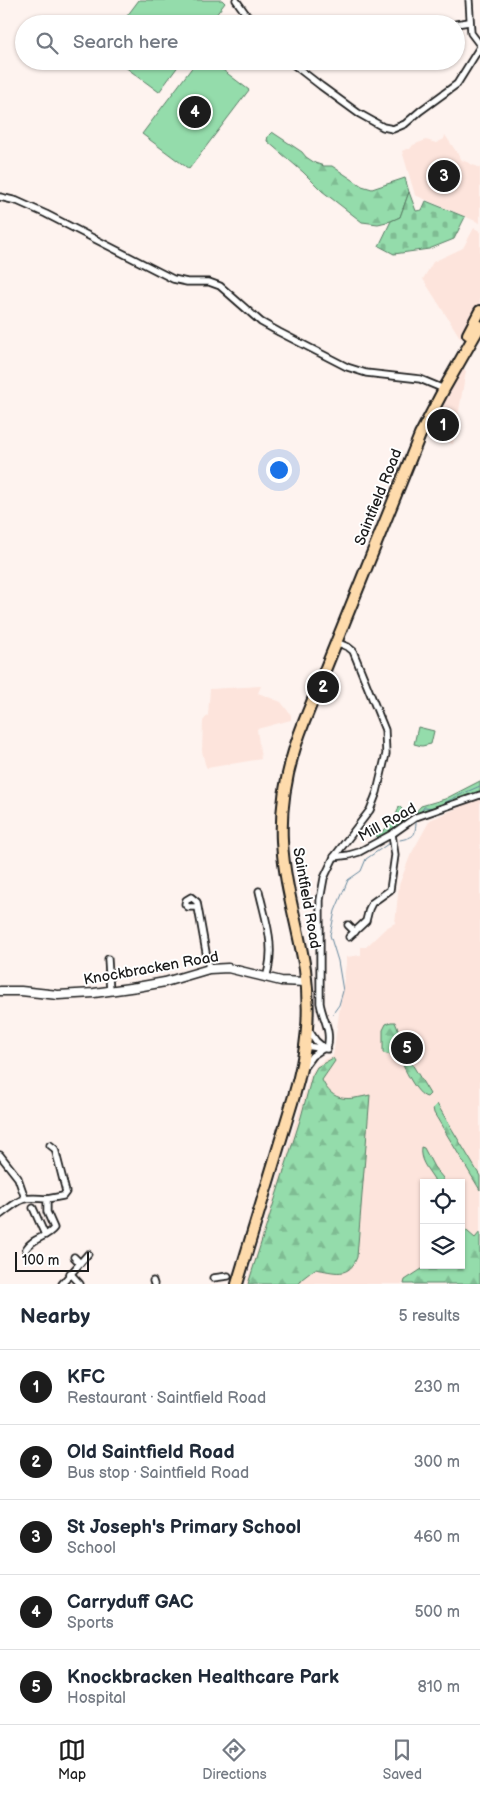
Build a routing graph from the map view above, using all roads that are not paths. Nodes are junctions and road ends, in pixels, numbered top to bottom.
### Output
1 (236, 0) edge
2 (469, 0) edge
3 (247, 15) edge
4 (469, 22) junction
5 (465, 23) edge
6 (480, 46) edge
7 (300, 70) edge
8 (0, 197) edge
9 (480, 311) edge
10 (480, 319) edge
11 (480, 326) edge
12 (468, 334) junction
13 (444, 389) junction
14 (336, 642) junction
15 (480, 795) edge
16 (392, 834) junction
17 (334, 857) junction
18 (259, 891) dead end
19 (198, 907) dead end
20 (348, 925) dead end
21 (355, 932) junction
22 (349, 937) dead end
23 (108, 959) dead end
24 (209, 969) junction
25 (266, 978) junction
26 (306, 982) junction
27 (0, 991) edge
28 (110, 991) junction
29 (308, 1029) junction
30 (306, 1046) junction
31 (326, 1049) junction
32 (301, 1072) junction
33 (60, 1145) dead end
34 (0, 1155) edge
35 (25, 1198) junction
36 (45, 1199) junction
37 (33, 1208) dead end
38 (0, 1215) edge
39 (45, 1235) junction
40 (26, 1249) dead end
41 (88, 1254) dead end
42 (74, 1257) dead end
43 (80, 1263) junction
44 (70, 1273) junction
45 (213, 1278) dead end
46 (62, 1284) edge
47 (80, 1284) edge
48 (224, 1284) edge
49 (236, 1284) edge

1 - 3 street
2 - 4 street
4 - 5 street
4 - 6 street
6 - 7 street
8 - 13 street
9 - 12 highway, Saintfield Road
10 - 12 highway
11 - 13 highway, Saintfield Road
12 - 13 highway, Saintfield Road
13 - 14 highway, Saintfield Road
14 - 17 street
14 - 26 highway, Saintfield Road
15 - 16 street, Mill Road
16 - 17 street, Mill Road
16 - 21 street
17 - 31 street
18 - 25 street
19 - 24 street
20 - 21 street
21 - 22 street
23 - 28 street
24 - 25 street, Knockbracken Road
24 - 28 street, Knockbracken Road
25 - 26 street, Knockbracken Road
26 - 29 highway, Saintfield Road
27 - 28 street, Knockbracken Road
29 - 30 highway, Saintfield Road
29 - 31 street
30 - 31 street
30 - 32 highway, Saintfield Road
31 - 32 street
32 - 49 highway, Saintfield Road
33 - 36 street
34 - 35 street
35 - 36 street
35 - 38 street
36 - 39 street
37 - 39 street
39 - 40 street
41 - 43 street
42 - 43 street
43 - 44 street
44 - 46 street
44 - 47 street
45 - 48 street

